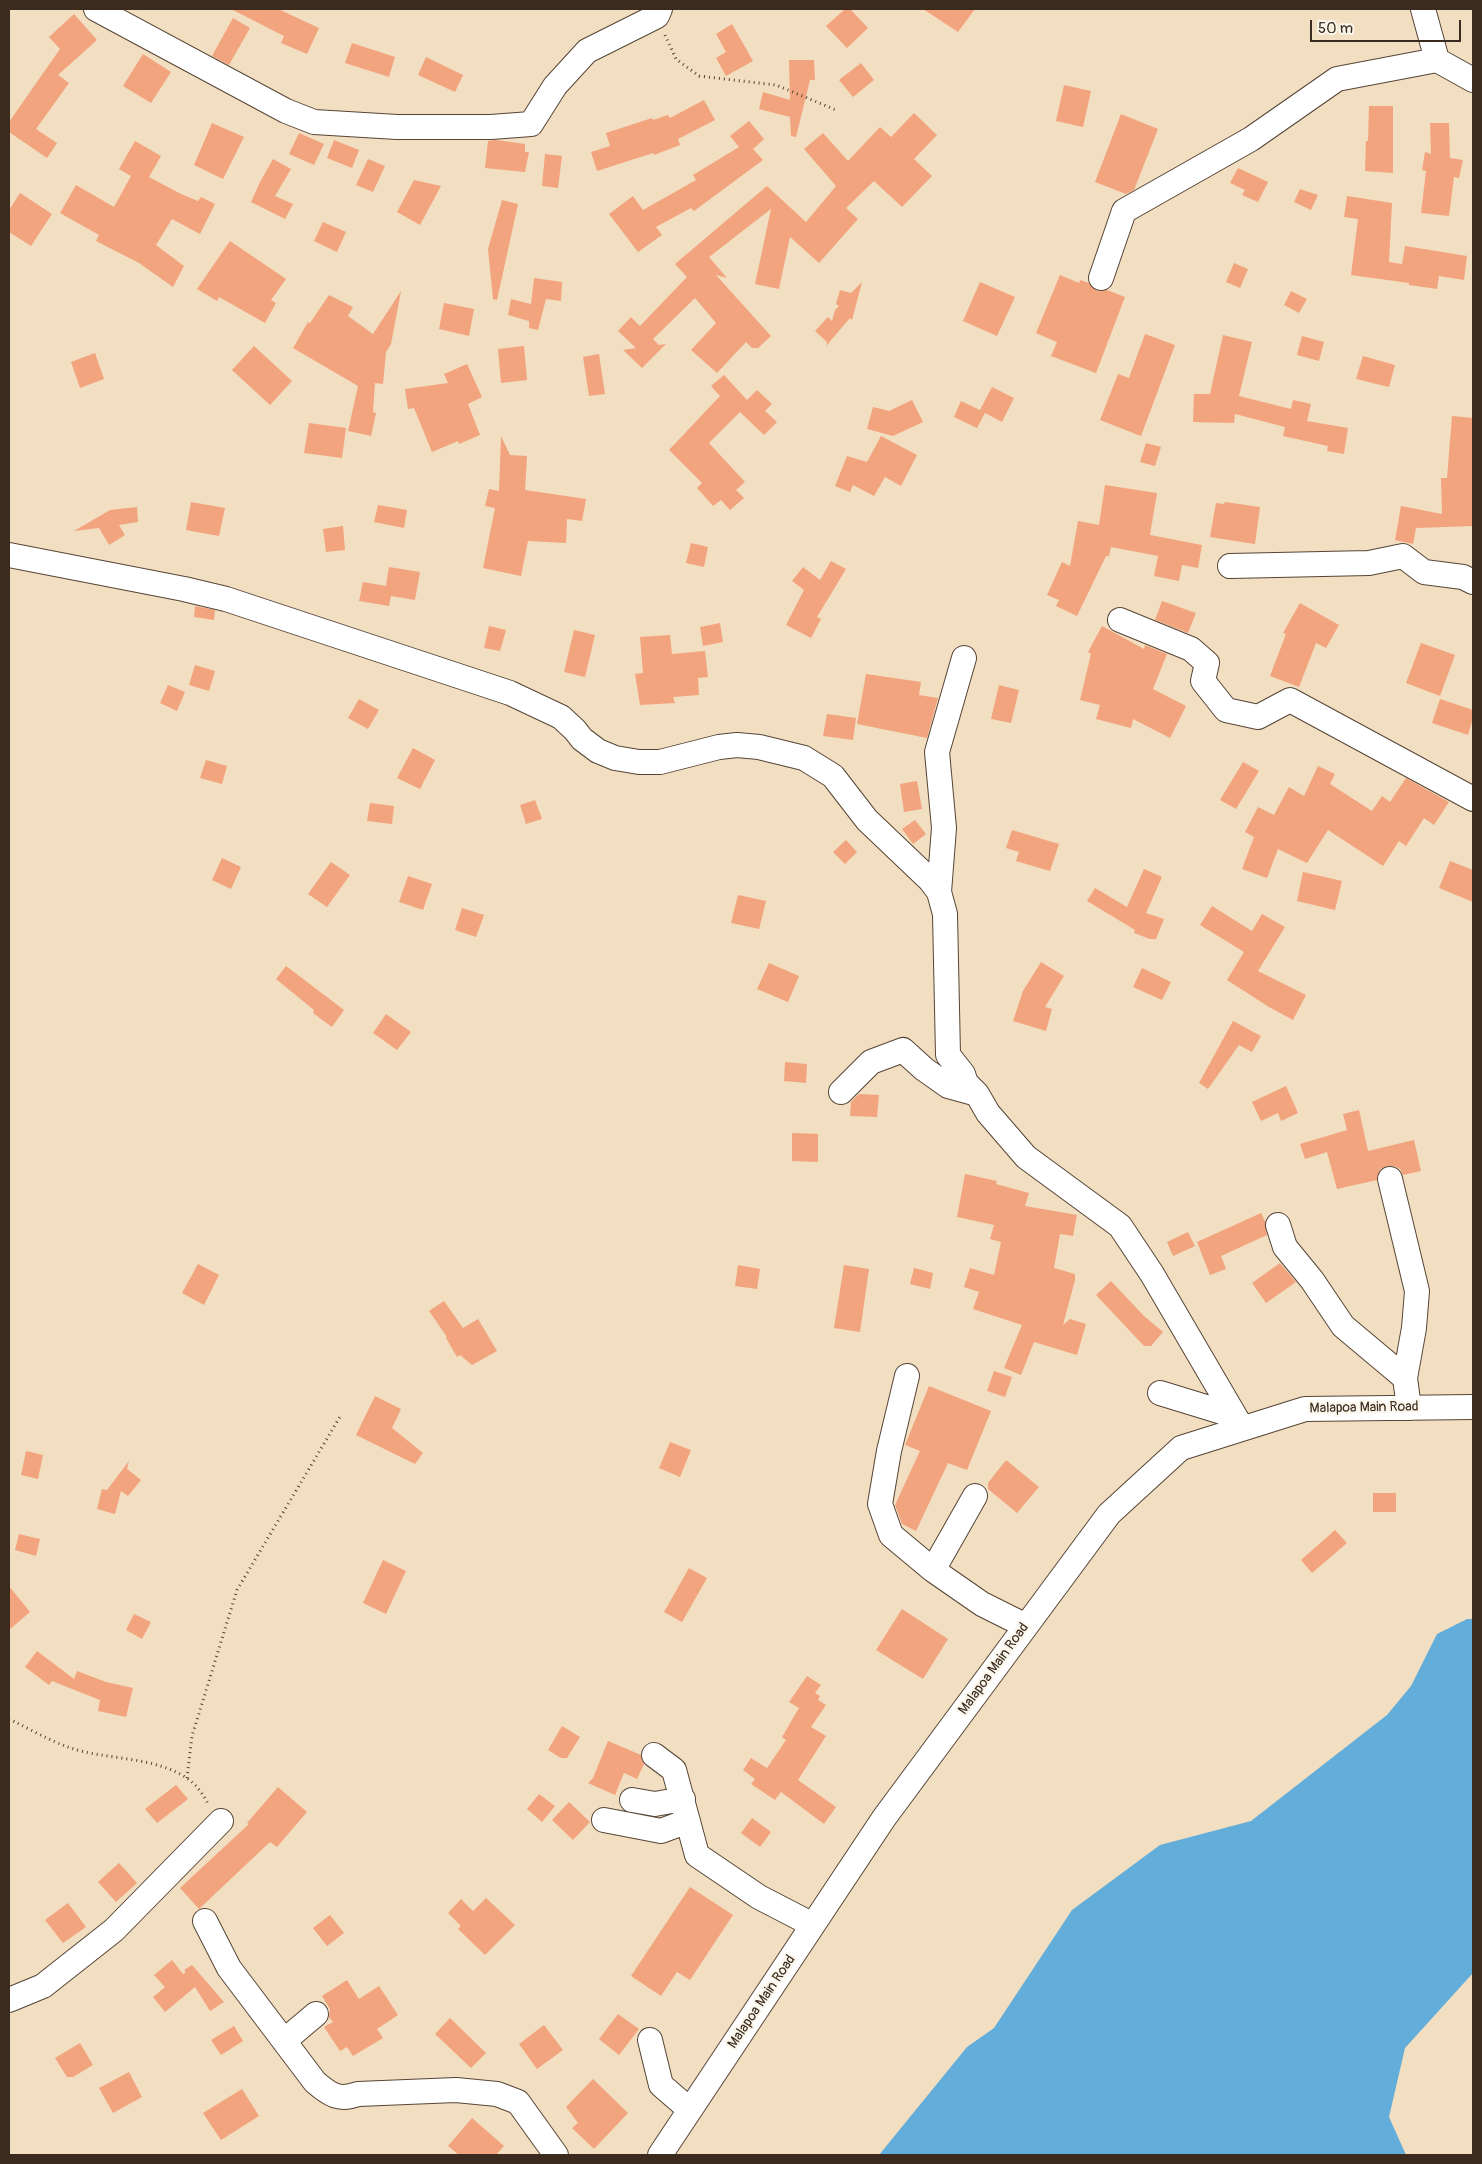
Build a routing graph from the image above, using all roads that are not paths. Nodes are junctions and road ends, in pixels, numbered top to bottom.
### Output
1 (96, 9) edge
2 (1423, 9) edge
3 (658, 12) edge
4 (1437, 60) junction
5 (1473, 80) edge
6 (1100, 278) dead end
7 (9, 555) edge
8 (1230, 566) dead end
9 (1473, 582) edge
10 (1120, 620) dead end
11 (964, 658) dead end
12 (1473, 799) edge
13 (939, 892) junction
14 (841, 1092) dead end
15 (977, 1094) junction
16 (1390, 1179) dead end
17 (1278, 1225) dead end
18 (907, 1376) dead end
19 (1405, 1378) junction
20 (1160, 1393) dead end
21 (1473, 1407) edge
22 (1409, 1408) junction
23 (1238, 1422) junction
24 (975, 1496) dead end
25 (933, 1570) junction
26 (1026, 1626) junction
27 (654, 1755) dead end
28 (632, 1800) dead end
29 (686, 1810) junction
30 (604, 1820) dead end
31 (221, 1821) road end
32 (205, 1922) dead end
33 (813, 1925) junction
34 (9, 2000) edge
35 (316, 2014) dead end
36 (650, 2040) dead end
37 (284, 2041) junction
38 (690, 2110) junction
39 (556, 2155) edge
40 (660, 2155) edge

1 - 3 street
2 - 4 street
4 - 5 street
4 - 6 street
7 - 13 street
8 - 9 street
10 - 12 street
11 - 13 street
13 - 15 street
14 - 15 street
15 - 23 street
16 - 19 street
17 - 19 street
18 - 25 street
19 - 22 street
20 - 23 street
21 - 22 street, Malapoa Main Road
22 - 23 street, Malapoa Main Road
23 - 26 street, Malapoa Main Road
24 - 25 street
25 - 26 street
26 - 33 street, Malapoa Main Road
27 - 29 street
28 - 29 street
29 - 30 street
29 - 33 street
31 - 34 street
32 - 37 street
33 - 38 street, Malapoa Main Road
35 - 37 street
36 - 38 street
37 - 39 street
38 - 40 street, Malapoa Main Road

